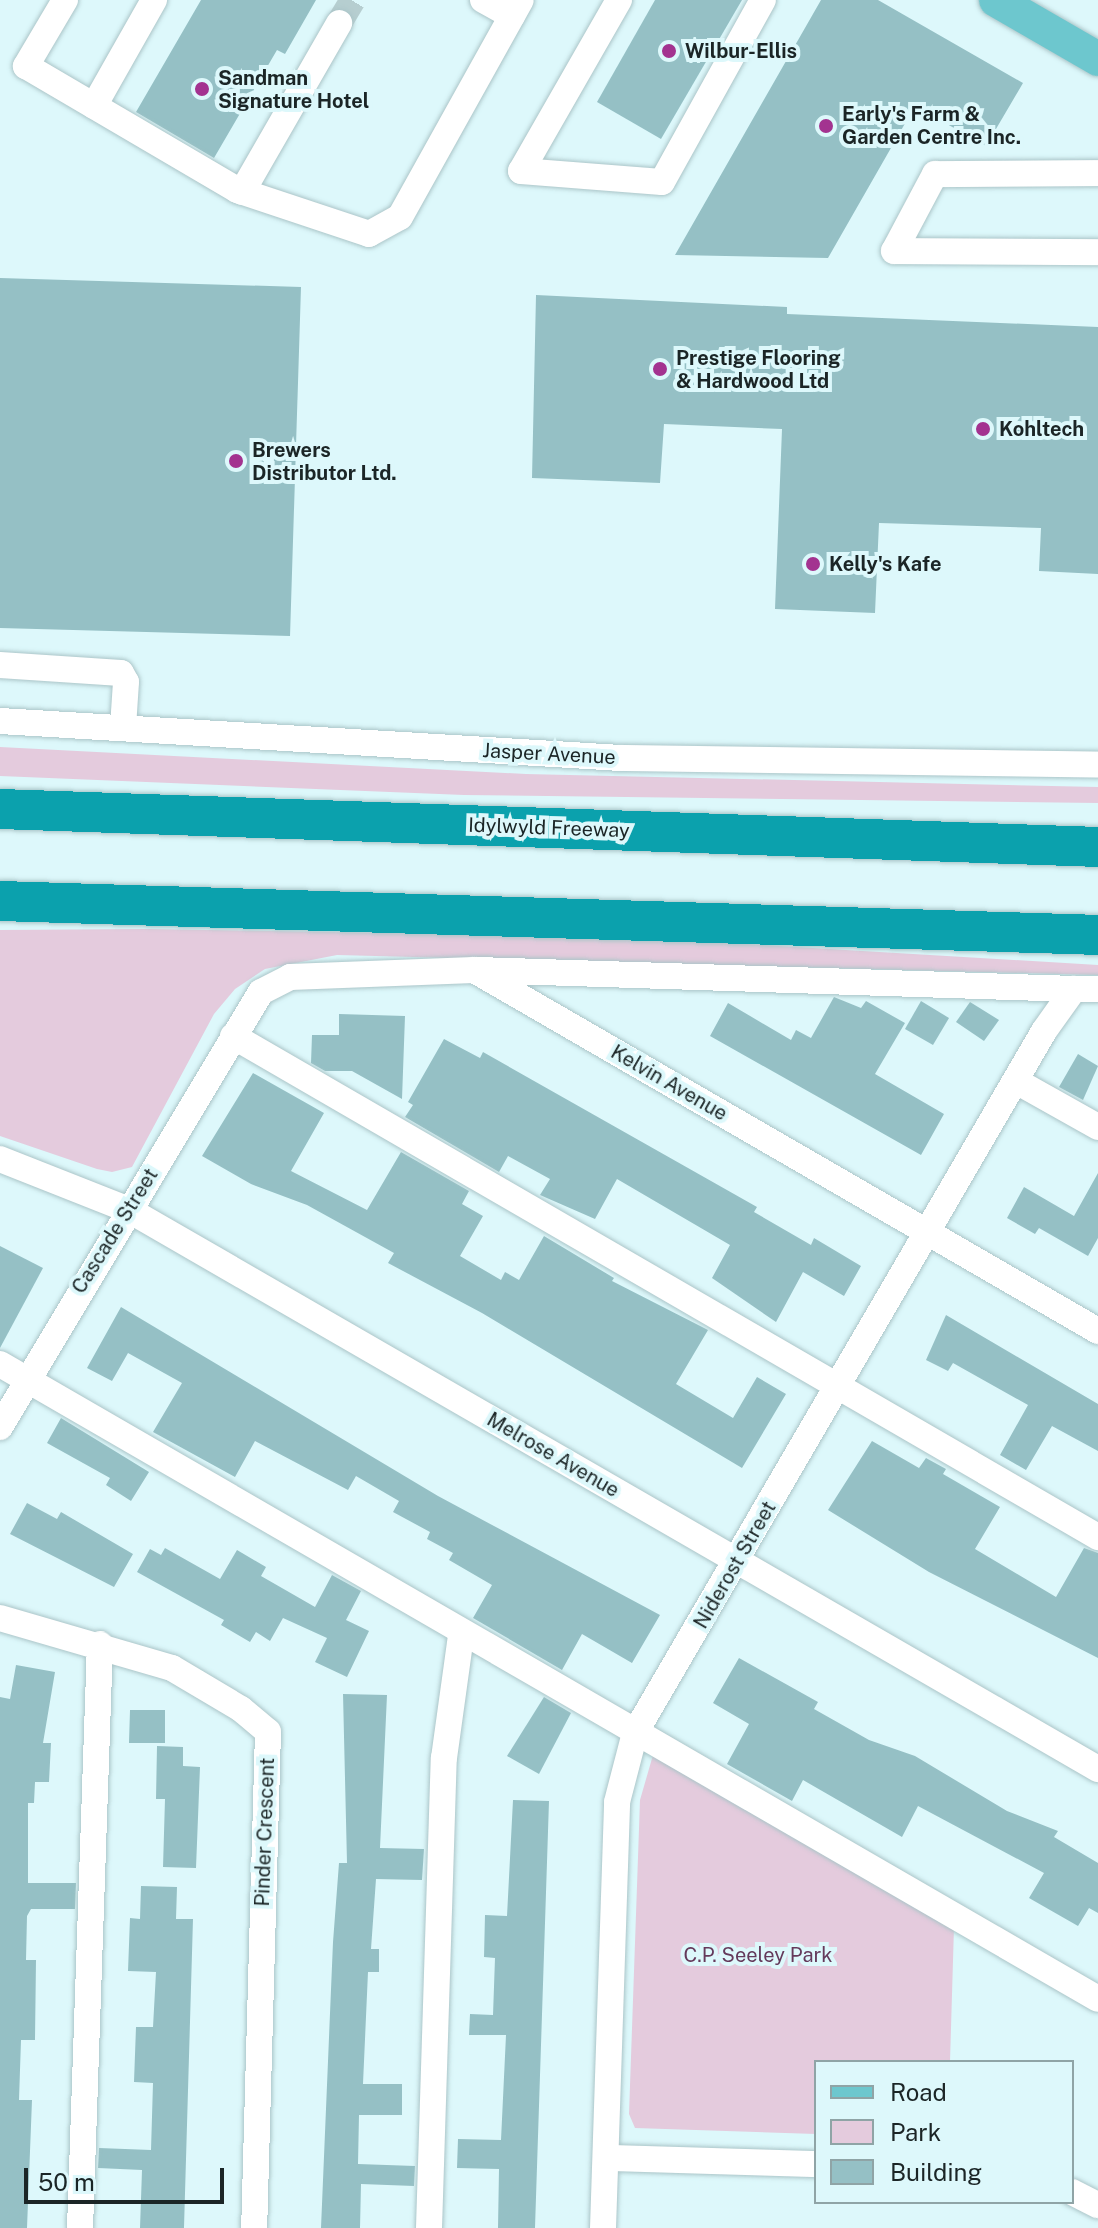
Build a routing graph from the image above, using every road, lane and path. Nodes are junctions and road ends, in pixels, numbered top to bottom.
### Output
1 (65, 0) edge
2 (154, 0) edge
3 (483, 0) edge
4 (619, 0) edge
5 (763, 0) edge
6 (1002, 2) edge
7 (517, 8) edge
8 (339, 23) tunnel mouth
9 (1098, 59) edge
10 (94, 106) junction
11 (1098, 173) edge
12 (242, 192) junction
13 (1098, 252) edge
14 (0, 665) edge
15 (0, 721) edge
16 (123, 727) junction
17 (1098, 765) edge
18 (0, 809) edge
19 (1098, 847) edge
20 (0, 901) edge
21 (1098, 935) edge
22 (474, 970) junction
23 (1086, 989) edge
24 (233, 1036) junction
25 (1016, 1081) junction
26 (1098, 1127) edge
27 (0, 1159) edge
28 (129, 1210) junction
29 (928, 1233) junction
30 (1098, 1331) edge
31 (0, 1364) edge
32 (25, 1379) junction
33 (839, 1386) junction
34 (0, 1427) edge
35 (1098, 1537) edge
36 (737, 1562) junction
37 (0, 1618) edge
38 (461, 1635) junction
39 (100, 1644) junction
40 (635, 1733) junction
41 (1098, 1769) edge
42 (1098, 1999) edge
43 (608, 2158) junction
44 (814, 2164) edge
45 (1074, 2193) edge
46 (1098, 2205) edge
47 (80, 2228) edge
48 (254, 2228) edge
49 (429, 2228) edge
50 (603, 2228) edge

1 - 10 street
2 - 10 street
3 - 7 street
4 - 5 street
6 - 9 main road
7 - 12 street
8 - 12 street
10 - 12 street
11 - 13 street
14 - 16 street
15 - 16 street, Jasper Avenue
16 - 17 street, Jasper Avenue
18 - 19 highway, Idylwyld Freeway
20 - 21 highway
22 - 23 street
22 - 24 street
22 - 29 street, Kelvin Avenue
23 - 25 street, Niderost Street
24 - 28 street, Cascade Street
24 - 33 street
25 - 26 street
25 - 29 street, Niderost Street
27 - 28 street, Melrose Avenue
28 - 32 street, Cascade Street
28 - 36 street, Melrose Avenue
29 - 30 street, Kelvin Avenue
29 - 33 street, Niderost Street
31 - 32 street
32 - 34 street, Cascade Street
32 - 38 street
33 - 35 street
33 - 36 street, Niderost Street
36 - 40 street, Niderost Street
36 - 41 street, Melrose Avenue
37 - 39 street, Pinder Crescent
38 - 40 street
38 - 49 street
39 - 47 street
39 - 48 street, Pinder Crescent
40 - 42 street
40 - 43 street, Niderost Street
43 - 44 street
43 - 50 street, Niderost Street
45 - 46 street

